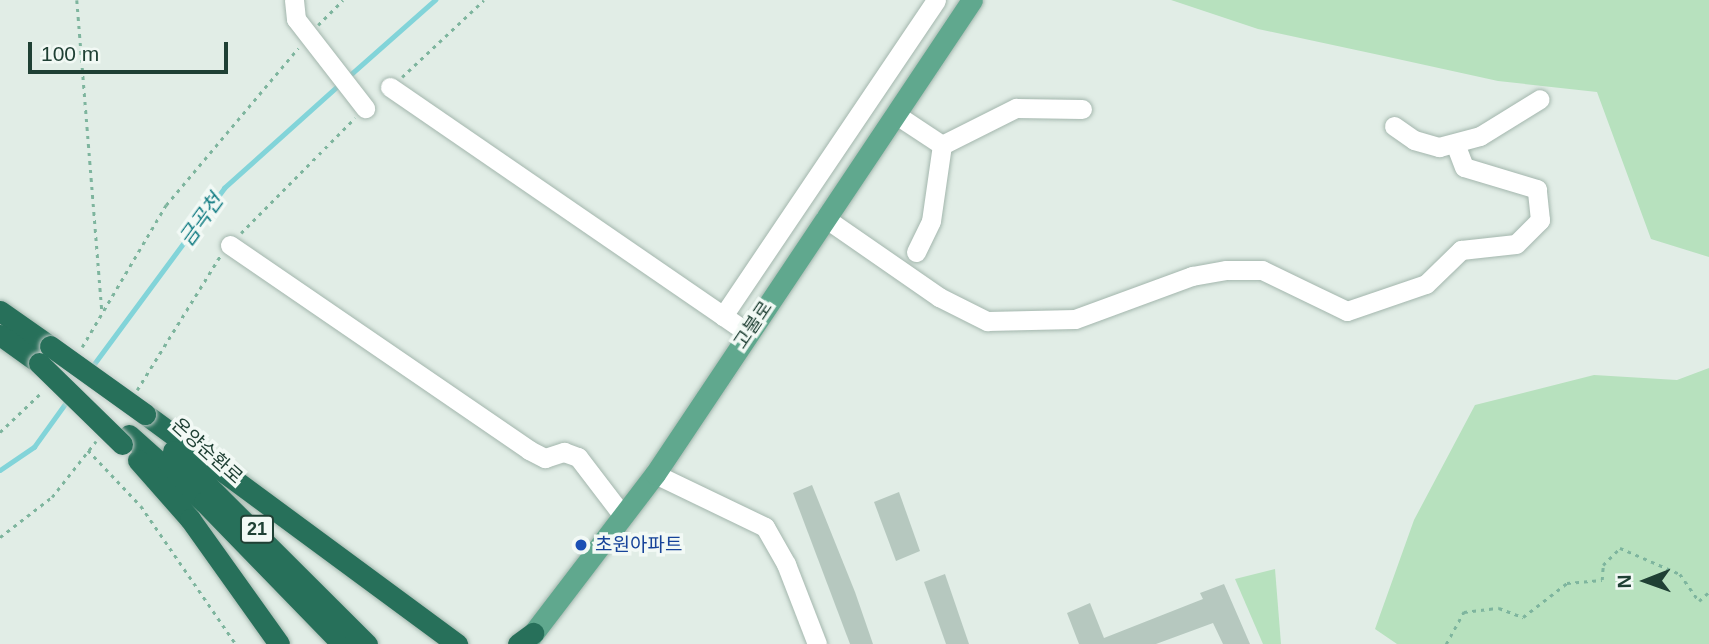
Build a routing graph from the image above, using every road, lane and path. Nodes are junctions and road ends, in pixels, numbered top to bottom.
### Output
1 (77, 0) edge
2 (294, 0) edge
3 (343, 0) edge
4 (936, 0) edge
5 (972, 0) edge
6 (310, 37) junction
7 (390, 87) dead end
8 (1540, 99) dead end
9 (365, 108) dead end
10 (1082, 109) dead end
11 (895, 114) junction
12 (1394, 126) dead end
13 (1455, 144) junction
14 (942, 145) junction
15 (825, 218) junction
16 (230, 245) dead end
17 (916, 252) dead end
18 (102, 310) junction
19 (0, 311) edge
20 (723, 316) junction
21 (748, 333) junction
22 (0, 335) edge
23 (77, 352) dead end
24 (45, 354) junction
25 (44, 390) dead end
26 (134, 428) junction
27 (0, 432) edge
28 (88, 450) dead end
29 (655, 474) junction
30 (622, 516) junction
31 (1709, 592) edge
32 (530, 639) edge
33 (236, 644) edge
34 (278, 644) edge
35 (342, 644) edge
36 (367, 644) edge
37 (457, 644) edge
38 (817, 644) edge
39 (1446, 644) edge

1 - 18 path
2 - 6 street
3 - 6 path
4 - 20 street
5 - 11 main road, 고불로
6 - 9 street
6 - 18 path
7 - 20 street
8 - 13 street
10 - 14 street
11 - 14 street
11 - 15 main road, 고불로
12 - 13 street
13 - 15 street
14 - 17 street
15 - 21 main road, 고불로
16 - 30 street
18 - 23 path
19 - 24 highway, 온양순환로 / 21
20 - 21 street
21 - 29 main road, 고불로
22 - 24 highway, 온양순환로 / 21
24 - 26 highway, 온양순환로 / 21, bridge
25 - 27 path
26 - 34 highway
26 - 35 highway, 온양순환로 / 21
26 - 36 highway, 온양순환로 / 21
26 - 37 highway
28 - 33 path
29 - 30 main road, 고불로
29 - 38 street
30 - 32 main road, 고불로
31 - 39 path

